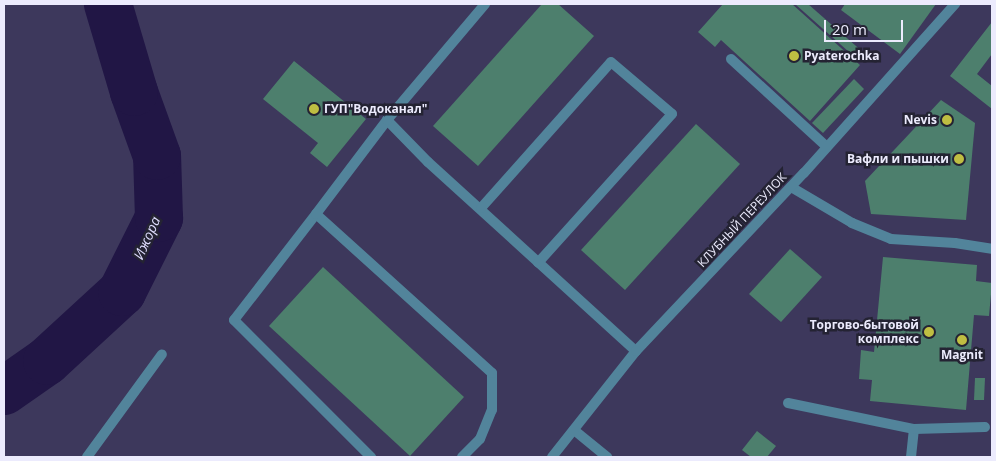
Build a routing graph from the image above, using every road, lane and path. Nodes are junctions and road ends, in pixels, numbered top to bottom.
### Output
1 (485, 4) edge
2 (956, 4) edge
3 (731, 59) dead end
4 (387, 120) junction
5 (827, 147) junction
6 (791, 187) junction
7 (480, 208) junction
8 (316, 214) junction
9 (992, 250) edge
10 (538, 263) junction
11 (636, 351) junction
12 (162, 354) dead end
13 (788, 403) dead end
14 (985, 427) dead end
15 (914, 429) junction
16 (574, 430) junction
17 (87, 457) edge
18 (372, 457) edge
19 (462, 457) edge
20 (552, 457) edge
21 (607, 457) edge
22 (911, 457) edge

1 - 4 street
2 - 5 street, КЛУБНЫЙ ПЕРЕУЛОК
3 - 5 street
4 - 7 street
4 - 8 street
5 - 6 street, КЛУБНЫЙ ПЕРЕУЛОК
6 - 9 street
6 - 11 street, КЛУБНЫЙ ПЕРЕУЛОК
7 - 10 street
7 - 10 street
8 - 18 street
8 - 19 street
10 - 11 street
11 - 16 street, КЛУБНЫЙ ПЕРЕУЛОК
12 - 17 street
13 - 15 street
14 - 15 street
15 - 22 street
16 - 20 street, КЛУБНЫЙ ПЕРЕУЛОК
16 - 21 street

